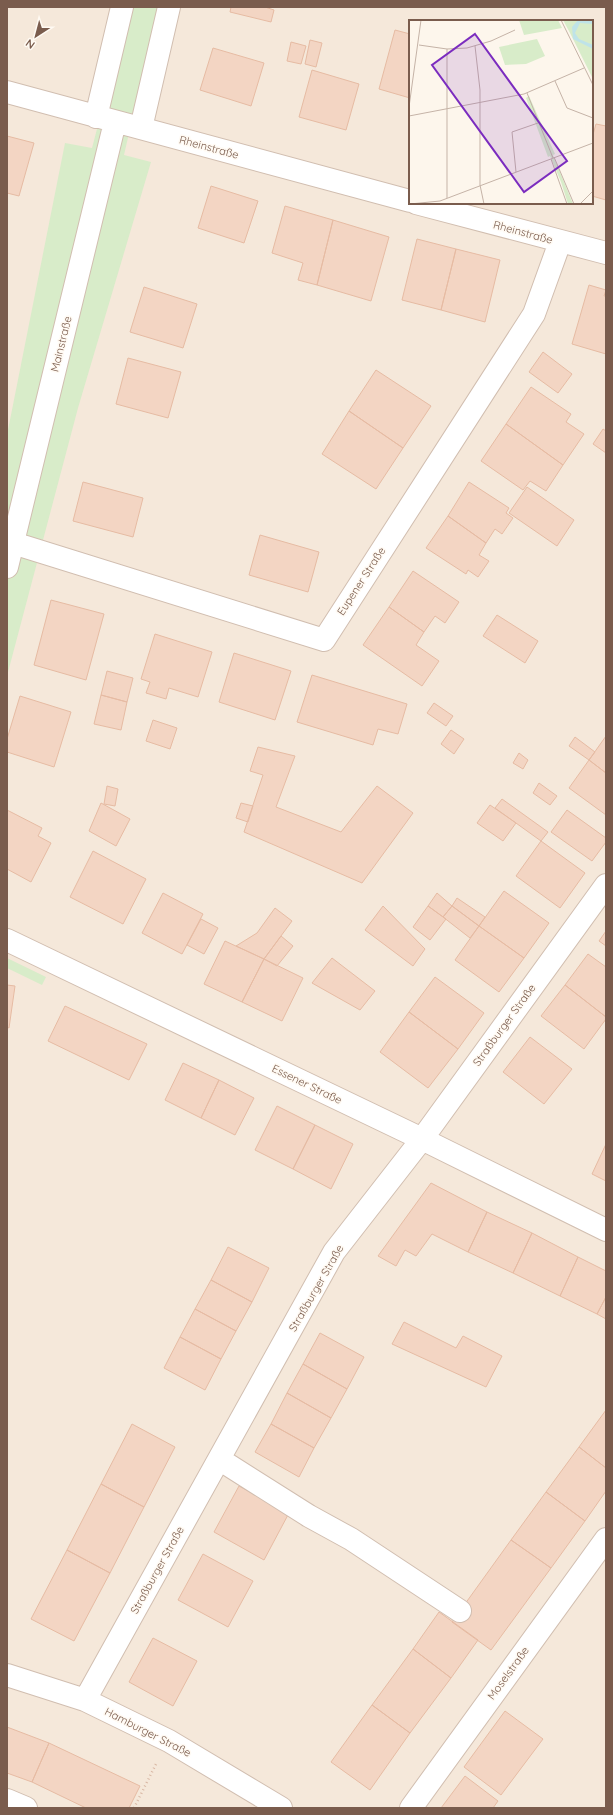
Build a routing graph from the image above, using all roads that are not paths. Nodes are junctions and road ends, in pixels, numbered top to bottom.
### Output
1 (122, 7) edge
2 (169, 7) edge
3 (7, 92) edge
4 (106, 119) junction
5 (141, 128) junction
6 (409, 201) edge
7 (420, 204) edge
8 (560, 242) junction
9 (606, 253) edge
10 (13, 543) junction
11 (7, 567) edge
12 (606, 885) edge
13 (7, 940) edge
14 (422, 1139) junction
15 (606, 1230) edge
16 (219, 1459) junction
17 (606, 1539) edge
18 (460, 1611) dead end
19 (7, 1675) edge
20 (85, 1700) junction
21 (7, 1800) edge
22 (26, 1808) edge
23 (281, 1808) edge
24 (411, 1808) edge

1 - 4 street, Mainstraße
2 - 5 street
3 - 4 street, Rheinstraße
4 - 5 street, Rheinstraße
4 - 10 street, Mainstraße
5 - 6 street, Rheinstraße
7 - 8 street, Rheinstraße
8 - 9 street, Rheinstraße
8 - 10 street, Eupener Straße
10 - 11 street, Mainstraße
12 - 14 street, Straßburger Straße
13 - 14 street, Essener Straße
14 - 15 street, Essener Straße
14 - 16 street, Straßburger Straße
16 - 18 street
16 - 20 street, Straßburger Straße
17 - 24 street, Moselstraße
19 - 20 street, Hamburger Straße
20 - 23 street, Hamburger Straße
21 - 22 street

